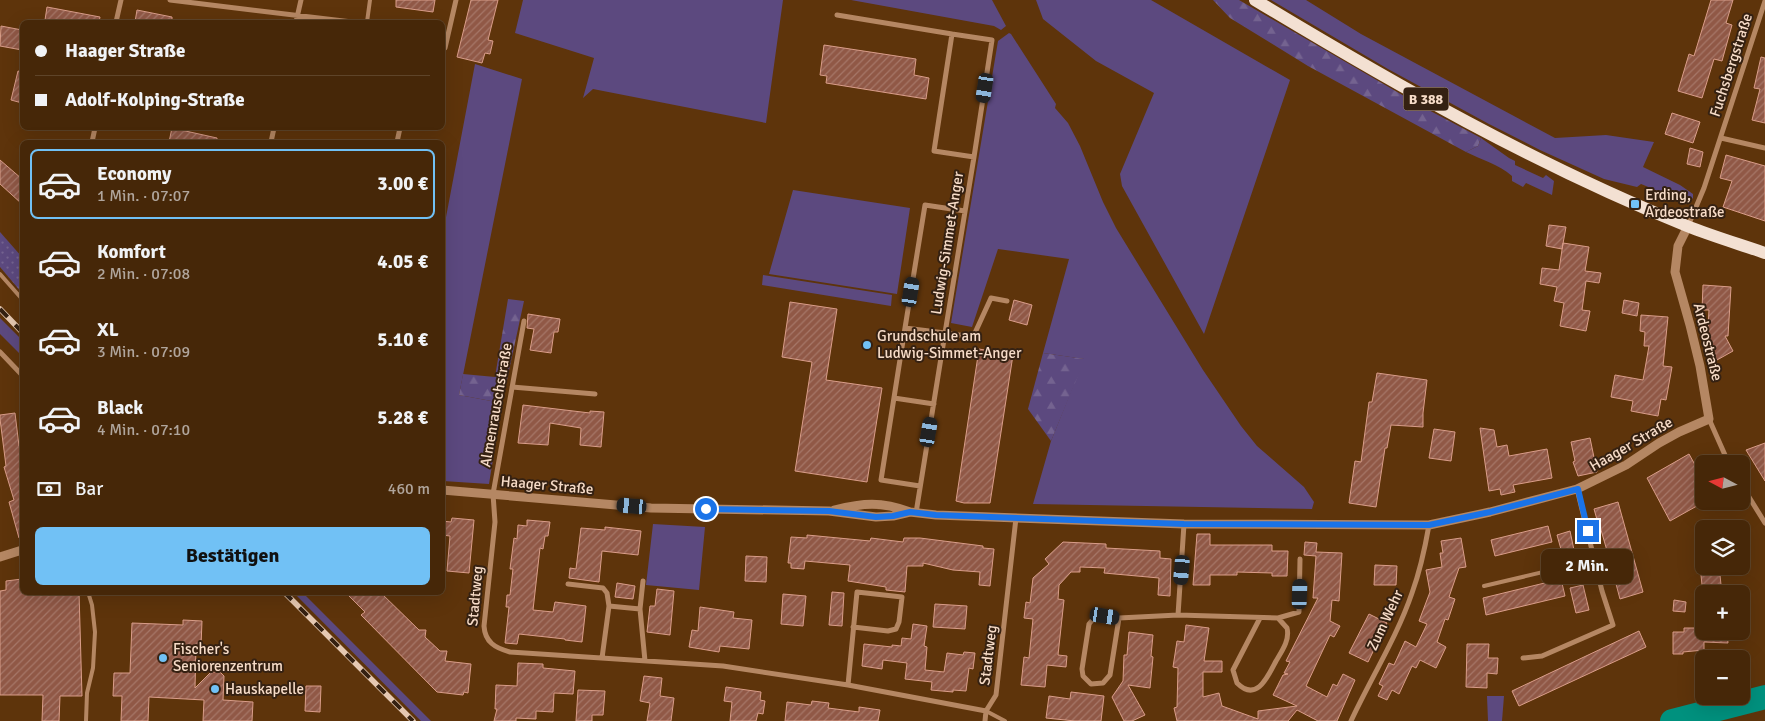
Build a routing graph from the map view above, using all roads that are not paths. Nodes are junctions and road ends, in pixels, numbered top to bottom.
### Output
1 (121, 0) edge
2 (170, 0) edge
3 (301, 0) edge
4 (370, 0) edge
5 (456, 0) edge
6 (1255, 0) edge
7 (1765, 0) edge
8 (298, 15) junction
9 (837, 15) dead end
10 (116, 20) edge
11 (297, 20) edge
12 (337, 20) edge
13 (367, 20) edge
14 (952, 34) junction
15 (445, 48) edge
16 (1721, 138) junction
17 (1765, 148) edge
18 (974, 157) junction
19 (965, 211) junction
20 (1688, 226) junction
21 (1765, 253) edge
22 (0, 274) edge
23 (20, 297) edge
24 (1007, 301) dead end
25 (524, 320) dead end
26 (905, 328) junction
27 (945, 334) junction
28 (1, 356) edge
29 (20, 372) edge
30 (512, 387) junction
31 (595, 394) dead end
32 (894, 398) junction
33 (934, 404) junction
34 (1710, 419) junction
35 (1725, 455) edge
36 (920, 486) junction
37 (1578, 489) junction
38 (445, 490) edge
39 (493, 494) junction
40 (1750, 499) edge
41 (913, 512) junction
42 (1016, 518) junction
43 (1765, 523) edge
44 (1184, 524) junction
45 (1429, 525) junction
46 (20, 551) edge
47 (0, 557) edge
48 (1300, 559) dead end
49 (1594, 560) junction
50 (643, 581) dead end
51 (568, 584) dead end
52 (1484, 586) dead end
53 (89, 595) edge
54 (608, 606) junction
55 (640, 609) junction
56 (1178, 615) junction
57 (1119, 618) junction
58 (1260, 618) junction
59 (1278, 618) junction
60 (853, 627) junction
61 (602, 658) junction
62 (1523, 658) dead end
63 (645, 660) junction
64 (848, 685) junction
65 (986, 711) junction
66 (86, 721) edge
67 (985, 721) edge
68 (1005, 721) edge
69 (1351, 721) edge

1 - 10 street
2 - 8 street
3 - 8 street
4 - 13 lane
5 - 15 street
6 - 20 main road, B 388
7 - 16 street, Fuchsbergstraße
8 - 11 street
8 - 12 street
9 - 14 street, Ludwig-Simmet-Anger
14 - 18 street, Ludwig-Simmet-Anger
14 - 18 street, Ludwig-Simmet-Anger
16 - 17 street, Fuchsbergstraße
16 - 20 street, Fuchsbergstraße
18 - 19 street, Ludwig-Simmet-Anger
19 - 26 street
19 - 27 street, Ludwig-Simmet-Anger
20 - 21 main road, B 388
20 - 34 street, Ardeostraße
22 - 23 lane
24 - 27 street
25 - 30 street, Almenrauschstraße
26 - 27 street, Ludwig-Simmet-Anger
26 - 32 street
27 - 33 street, Ludwig-Simmet-Anger
28 - 29 street
30 - 31 street
30 - 39 street, Almenrauschstraße
32 - 33 street
32 - 36 street
33 - 36 street, Ludwig-Simmet-Anger
34 - 35 street, Ardeostraße
34 - 37 street, Haager Straße
36 - 41 street, Ludwig-Simmet-Anger
37 - 45 street, Haager Straße
37 - 49 street
38 - 39 street, Haager Straße
39 - 41 street, Haager Straße
39 - 61 street, Stadtweg
40 - 43 street
41 - 42 street, Haager Straße
42 - 44 street, Haager Straße
42 - 65 street, Stadtweg
44 - 45 street, Haager Straße
44 - 56 street
45 - 69 street, Zum Wehr
46 - 47 street
48 - 59 street
49 - 52 lane
49 - 62 street
50 - 55 street
51 - 54 street
53 - 66 lane
54 - 55 street
54 - 61 street
55 - 63 street
56 - 57 street
56 - 58 street
57 - 57 street
58 - 59 street
58 - 59 street
60 - 60 street
60 - 64 street
61 - 63 street, Stadtweg
63 - 64 street, Stadtweg
64 - 65 street, Stadtweg
65 - 67 street
65 - 68 lane

